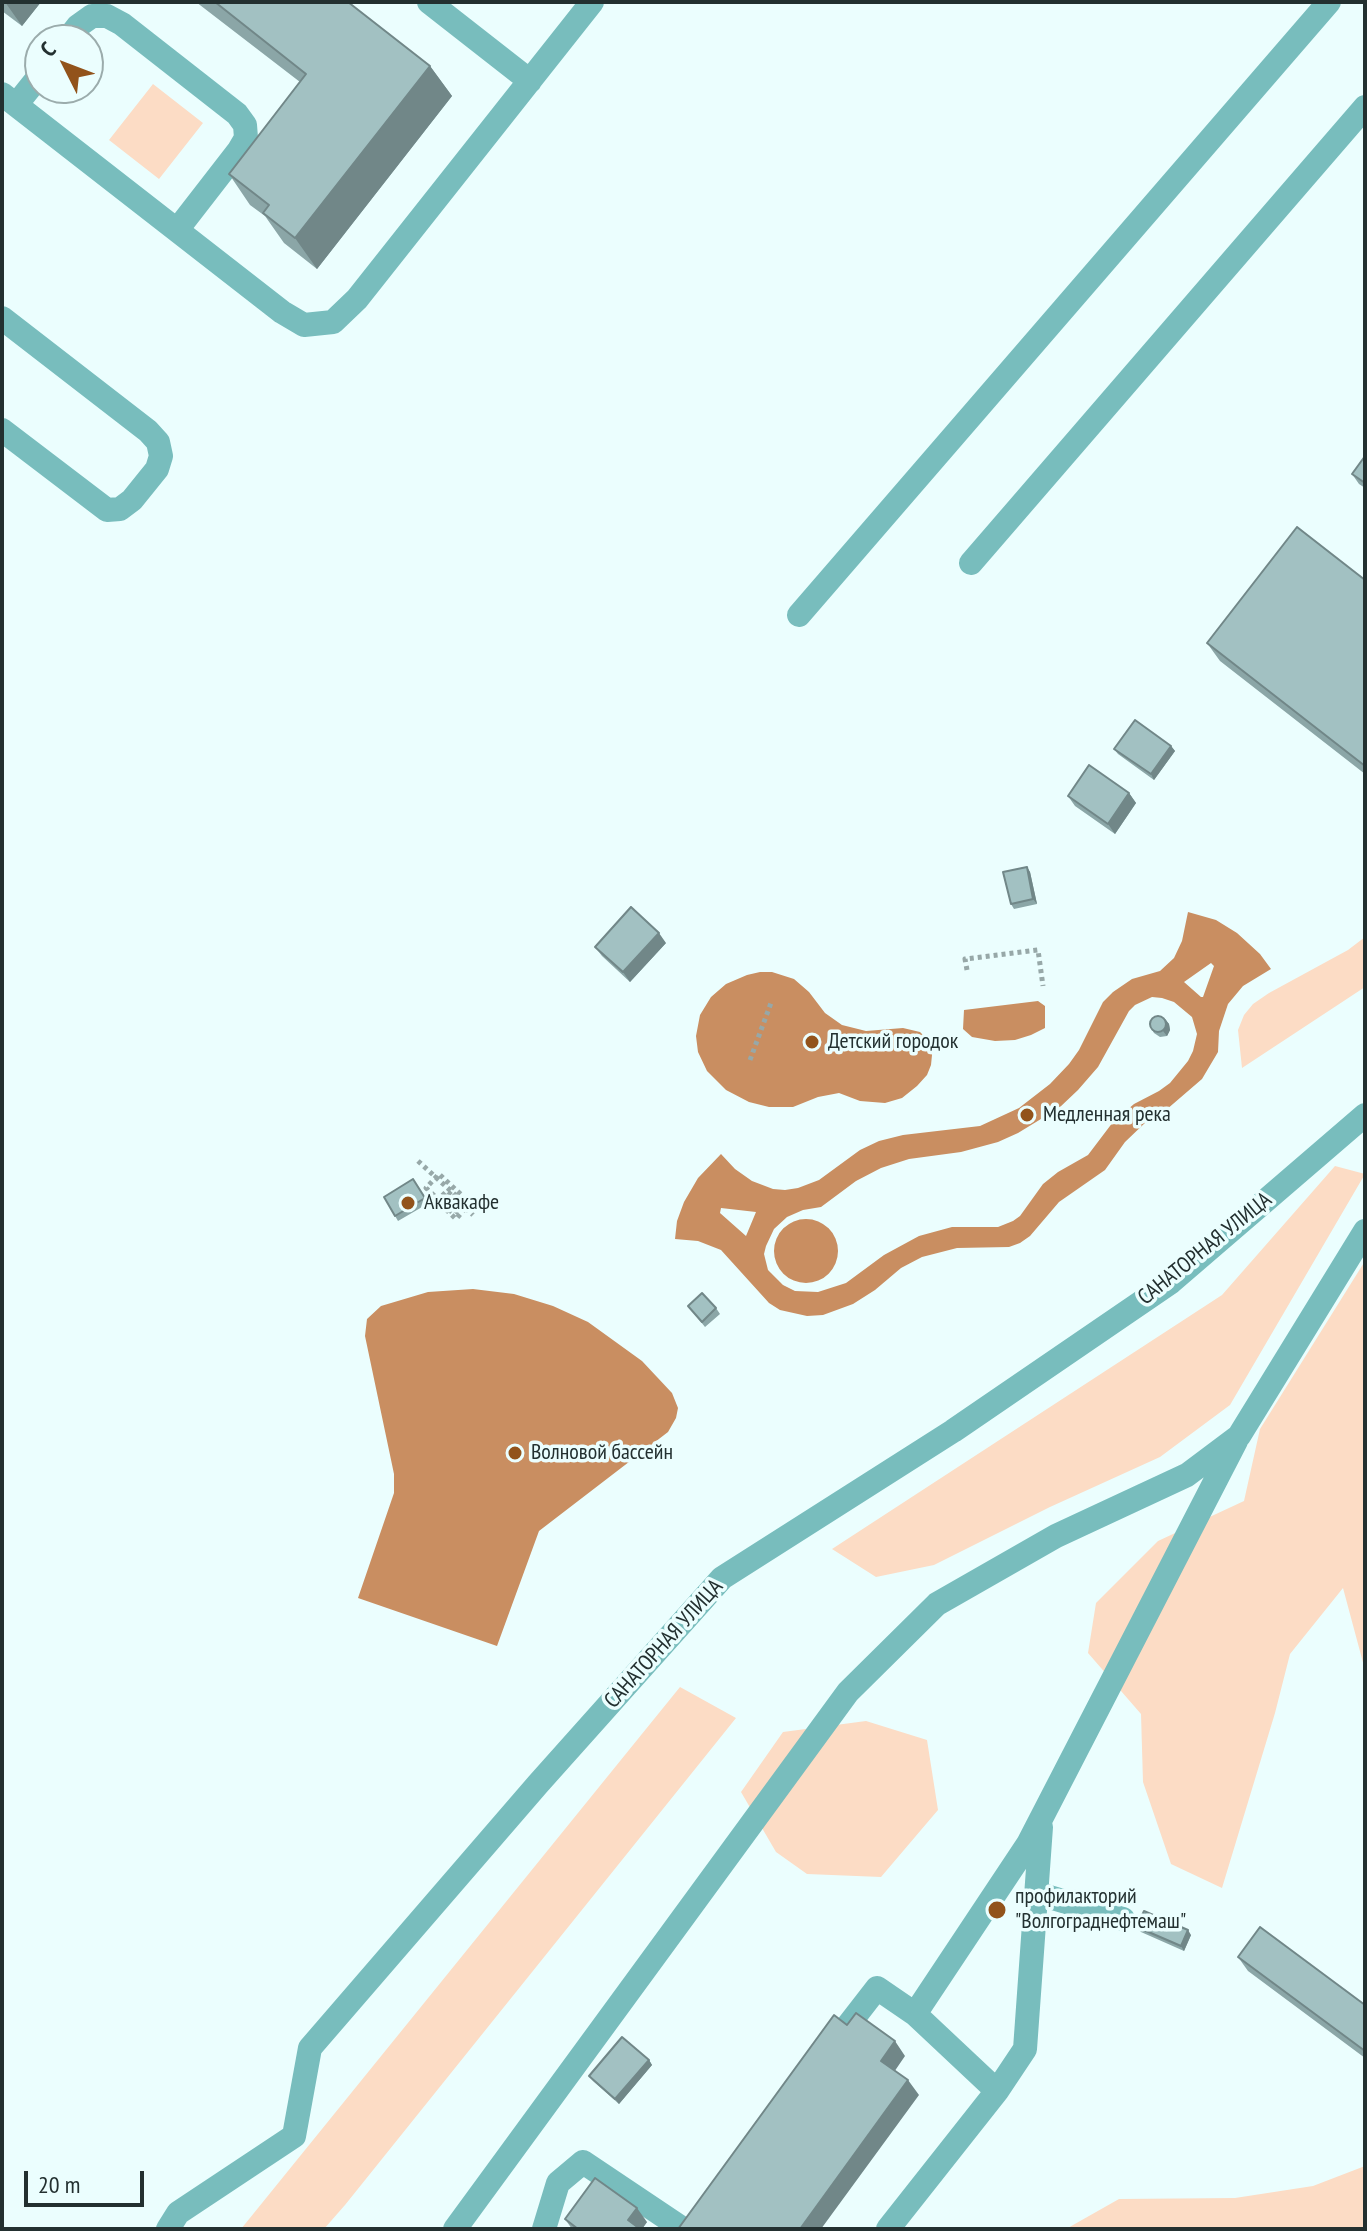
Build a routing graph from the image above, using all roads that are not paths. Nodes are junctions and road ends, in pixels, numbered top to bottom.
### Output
1 (429, 2) edge
2 (592, 2) edge
3 (1329, 2) edge
4 (81, 24) edge
5 (530, 81) junction
6 (9, 100) edge
7 (1365, 107) edge
8 (177, 230) junction
9 (2, 318) edge
10 (2, 430) edge
11 (971, 563) dead end
12 (799, 615) dead end
13 (1365, 1115) edge
14 (1365, 1231) edge
15 (1239, 1436) junction
16 (1042, 1820) junction
17 (1036, 1893) junction
18 (1123, 1919) dead end
19 (915, 2014) junction
20 (821, 2060) edge
21 (997, 2091) junction
22 (691, 2225) edge
23 (168, 2229) edge
24 (455, 2229) edge
25 (544, 2229) edge
26 (888, 2229) edge

1 - 5 street
2 - 5 street
3 - 12 street
4 - 8 street
5 - 8 street
6 - 8 street
7 - 11 street
9 - 10 street
13 - 23 street, САНАТОРНАЯ УЛИЦА
14 - 15 street
15 - 16 street
15 - 24 street
16 - 17 street
16 - 19 street
17 - 18 street
17 - 21 street
19 - 20 street
19 - 21 street
21 - 26 street
22 - 25 street

